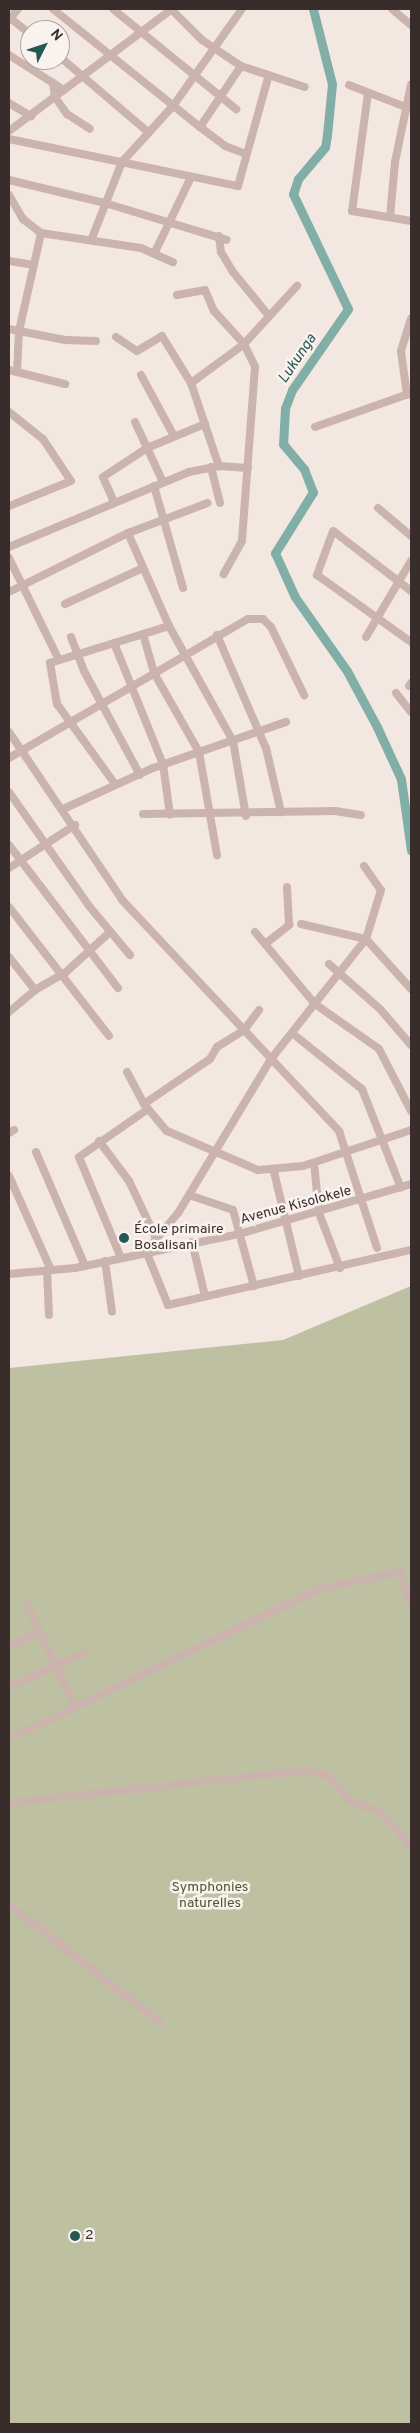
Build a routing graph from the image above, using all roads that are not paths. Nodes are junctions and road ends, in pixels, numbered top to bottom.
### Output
1 (18, 9) edge
2 (53, 9) edge
3 (113, 9) edge
4 (242, 9) edge
5 (168, 10) edge
6 (395, 10) edge
7 (9, 18) edge
8 (411, 25) edge
9 (20, 26) edge
10 (142, 33) junction
11 (215, 50) junction
12 (9, 55) edge
13 (112, 56) junction
14 (70, 65) edge
15 (241, 66) junction
16 (84, 76) junction
17 (194, 77) junction
18 (268, 78) junction
19 (53, 83) junction
20 (411, 84) edge
21 (349, 85) dead end
22 (305, 87) dead end
23 (64, 90) junction
24 (368, 93) junction
25 (55, 97) junction
26 (220, 97) junction
27 (9, 103) edge
28 (172, 106) junction
29 (410, 108) edge
30 (236, 109) dead end
31 (31, 116) junction
32 (200, 127) junction
33 (90, 129) dead end
34 (9, 131) edge
35 (148, 132) junction
36 (9, 139) edge
37 (246, 154) junction
38 (122, 162) junction
39 (191, 177) junction
40 (9, 180) edge
41 (9, 195) edge
42 (105, 203) junction
43 (390, 217) junction
44 (411, 221) edge
45 (171, 222) junction
46 (41, 233) junction
47 (92, 238) junction
48 (154, 254) junction
49 (9, 262) edge
50 (173, 262) dead end
51 (34, 265) junction
52 (297, 286) dead end
53 (177, 295) dead end
54 (269, 316) junction
55 (411, 318) edge
56 (9, 329) edge
57 (19, 331) junction
58 (116, 337) dead end
59 (96, 341) dead end
60 (244, 344) junction
61 (12, 371) edge
62 (141, 375) dead end
63 (9, 380) edge
64 (191, 383) junction
65 (65, 384) dead end
66 (409, 394) edge
67 (9, 412) edge
68 (135, 422) dead end
69 (205, 424) junction
70 (316, 427) dead end
71 (174, 436) junction
72 (147, 448) junction
73 (215, 466) junction
74 (248, 468) junction
75 (163, 482) junction
76 (154, 486) junction
77 (114, 502) junction
78 (208, 503) dead end
79 (220, 503) dead end
80 (9, 506) edge
81 (378, 508) dead end
82 (163, 520) junction
83 (128, 533) junction
84 (411, 536) edge
85 (9, 547) edge
86 (9, 558) edge
87 (411, 561) edge
88 (143, 568) junction
89 (224, 574) dead end
90 (398, 580) junction
91 (21, 585) junction
92 (183, 588) dead end
93 (411, 591) edge
94 (9, 592) edge
95 (65, 604) dead end
96 (378, 616) junction
97 (169, 626) junction
98 (143, 634) junction
99 (217, 635) junction
100 (71, 637) dead end
101 (366, 637) dead end
102 (411, 642) edge
103 (114, 643) junction
104 (77, 653) junction
105 (185, 654) junction
106 (58, 658) junction
107 (154, 673) junction
108 (129, 686) junction
109 (396, 694) dead end
110 (304, 695) dead end
111 (102, 704) junction
112 (411, 712) edge
113 (286, 722) dead end
114 (71, 723) junction
115 (260, 731) junction
116 (9, 732) edge
117 (233, 742) junction
118 (21, 750) junction
119 (199, 752) junction
120 (9, 758) edge
121 (164, 764) junction
122 (140, 774) junction
123 (115, 784) junction
124 (9, 792) edge
125 (63, 809) junction
126 (281, 812) junction
127 (143, 814) dead end
128 (212, 814) junction
129 (170, 815) junction
130 (361, 815) dead end
131 (246, 816) junction
132 (75, 825) junction
133 (46, 844) junction
134 (9, 845) edge
135 (217, 856) dead end
136 (22, 861) junction
137 (364, 866) dead end
138 (9, 868) edge
139 (287, 887) dead end
140 (9, 907) edge
141 (301, 924) dead end
142 (110, 932) junction
143 (255, 932) dead end
144 (366, 939) junction
145 (266, 944) junction
146 (88, 952) junction
147 (130, 955) dead end
148 (9, 957) edge
149 (329, 964) dead end
150 (340, 973) junction
151 (60, 975) junction
152 (118, 988) dead end
153 (411, 989) edge
154 (34, 990) junction
155 (316, 1004) junction
156 (259, 1010) dead end
157 (9, 1012) edge
158 (244, 1030) junction
159 (292, 1033) junction
160 (109, 1036) dead end
161 (411, 1044) edge
162 (271, 1059) junction
163 (127, 1072) dead end
164 (146, 1106) junction
165 (411, 1111) edge
166 (411, 1130) edge
167 (384, 1140) junction
168 (99, 1141) junction
169 (36, 1152) dead end
170 (349, 1153) junction
171 (214, 1154) junction
172 (314, 1163) junction
173 (274, 1172) junction
174 (9, 1176) edge
175 (411, 1184) edge
176 (401, 1188) junction
177 (188, 1195) junction
178 (363, 1201) junction
179 (319, 1213) junction
180 (284, 1221) junction
181 (239, 1234) junction
182 (157, 1239) junction
183 (192, 1242) junction
184 (162, 1248) junction
185 (377, 1248) dead end
186 (411, 1250) edge
187 (146, 1251) junction
188 (121, 1258) junction
189 (105, 1261) junction
190 (85, 1266) junction
191 (340, 1268) junction
192 (49, 1270) junction
193 (9, 1272) edge
194 (299, 1276) junction
195 (254, 1286) junction
196 (205, 1296) junction
197 (112, 1312) dead end
198 (49, 1315) dead end
199 (27, 1605) dead end
200 (411, 1606) edge
201 (40, 1632) junction
202 (9, 1647) edge
203 (84, 1653) dead end
204 (56, 1666) junction
205 (9, 1687) edge
206 (74, 1706) junction
207 (9, 1739) edge
208 (9, 1803) edge
209 (411, 1846) edge
210 (9, 1905) edge
211 (161, 2023) dead end

1 - 7 street
2 - 13 street
3 - 10 street
4 - 11 street
5 - 10 street
5 - 11 street
6 - 8 street
7 - 9 street
10 - 13 street
10 - 17 street
11 - 15 street
11 - 17 street
12 - 19 street
13 - 16 street
13 - 28 street
14 - 16 street
15 - 18 street
15 - 26 street
16 - 23 street
16 - 35 street
17 - 26 street
17 - 28 street
18 - 22 street
18 - 37 street
19 - 23 street
19 - 25 street
20 - 29 street
21 - 24 street
23 - 25 street
24 - 29 street
24 - 43 street
25 - 31 street
25 - 33 street
26 - 30 street
26 - 32 street
27 - 31 street
28 - 32 street
28 - 35 street
29 - 43 street
31 - 34 street
32 - 37 street
35 - 38 street
36 - 38 street
37 - 39 street
38 - 39 street
38 - 42 street
39 - 45 street
40 - 42 street
41 - 46 street
42 - 45 street
42 - 47 street
43 - 44 street
45 - 48 street
45 - 54 street
46 - 47 street
46 - 51 street
47 - 48 street
48 - 50 street
49 - 51 street
51 - 57 street
52 - 54 street
53 - 60 street
54 - 60 street
55 - 66 street
56 - 57 street
57 - 59 street
57 - 61 street
58 - 64 street
60 - 64 street
60 - 74 street
61 - 63 street
61 - 65 street
62 - 71 street
64 - 69 street
66 - 70 street
67 - 80 street
68 - 72 street
69 - 71 street
69 - 73 street
71 - 72 street
72 - 75 street
72 - 77 street
73 - 74 street
73 - 75 street
73 - 79 street
74 - 89 street
75 - 76 street
76 - 77 street
76 - 82 street
77 - 85 street
78 - 82 street
81 - 84 street
82 - 83 street
82 - 92 street
83 - 88 street
83 - 91 street
86 - 91 street
87 - 90 street
88 - 95 street
88 - 97 street
90 - 93 street
90 - 96 street
90 - 96 street
91 - 94 street
91 - 106 street
96 - 101 street
96 - 102 street
97 - 98 street
97 - 105 street
98 - 103 street
98 - 107 street
99 - 105 street
99 - 110 street
99 - 115 street
100 - 104 street
103 - 104 street
103 - 108 street
104 - 106 street
104 - 111 street
105 - 107 street
105 - 117 street
106 - 114 street
107 - 108 street
107 - 119 street
108 - 111 street
108 - 121 street
109 - 112 street
111 - 114 street
111 - 122 street
113 - 115 street
114 - 118 street
114 - 123 street
115 - 117 street
115 - 126 street
116 - 118 street
117 - 119 street
117 - 131 street
118 - 120 street
118 - 125 street
119 - 121 street
119 - 128 street
121 - 122 street
121 - 129 street
122 - 123 street
123 - 125 street
124 - 133 street
125 - 132 street
126 - 130 street
126 - 131 street
127 - 129 street
128 - 129 street
128 - 131 street
128 - 135 street
132 - 133 street
132 - 158 street
133 - 136 street
133 - 142 street
134 - 136 street
136 - 138 street
136 - 146 street
137 - 144 street
139 - 145 street
140 - 151 street
141 - 144 street
142 - 146 street
142 - 147 street
143 - 145 street
144 - 150 street
144 - 153 street
145 - 155 street
146 - 151 street
146 - 152 street
148 - 154 street
149 - 150 street
150 - 155 street
150 - 161 street
151 - 154 street
151 - 160 street
154 - 157 street
155 - 159 street
155 - 165 street
156 - 158 street
158 - 162 street
158 - 164 street
159 - 162 street
159 - 167 street
162 - 170 street
162 - 171 street
163 - 164 street
164 - 168 street
164 - 171 street
166 - 167 street
167 - 170 street
167 - 176 street
168 - 182 street
168 - 188 street
169 - 190 street
170 - 172 street
170 - 178 street
171 - 173 street
171 - 177 street
172 - 173 street
172 - 179 street
173 - 180 street
174 - 192 street
175 - 176 street, Avenue Kisolokele
176 - 178 street, Avenue Kisolokele
177 - 181 street
177 - 182 street
178 - 179 street, Avenue Kisolokele
178 - 185 street
179 - 180 street, Avenue Kisolokele
179 - 191 street
180 - 181 street, Avenue Kisolokele
180 - 194 street
181 - 183 street, Avenue Kisolokele
181 - 195 street
182 - 184 street
182 - 187 street
183 - 184 street, Avenue Kisolokele
183 - 196 street
184 - 187 street, Avenue Kisolokele
186 - 191 street
187 - 188 street, Avenue Kisolokele
187 - 196 street
188 - 189 street, Avenue Kisolokele
189 - 190 street, Avenue Kisolokele
189 - 197 street
190 - 192 street, Avenue Kisolokele
191 - 194 street
192 - 193 street, Avenue Kisolokele
192 - 198 street
194 - 195 street
195 - 196 street
199 - 201 street
200 - 206 street
201 - 202 street
201 - 204 street
203 - 204 street
204 - 205 street
204 - 206 street
206 - 207 street
208 - 209 street
210 - 211 street

